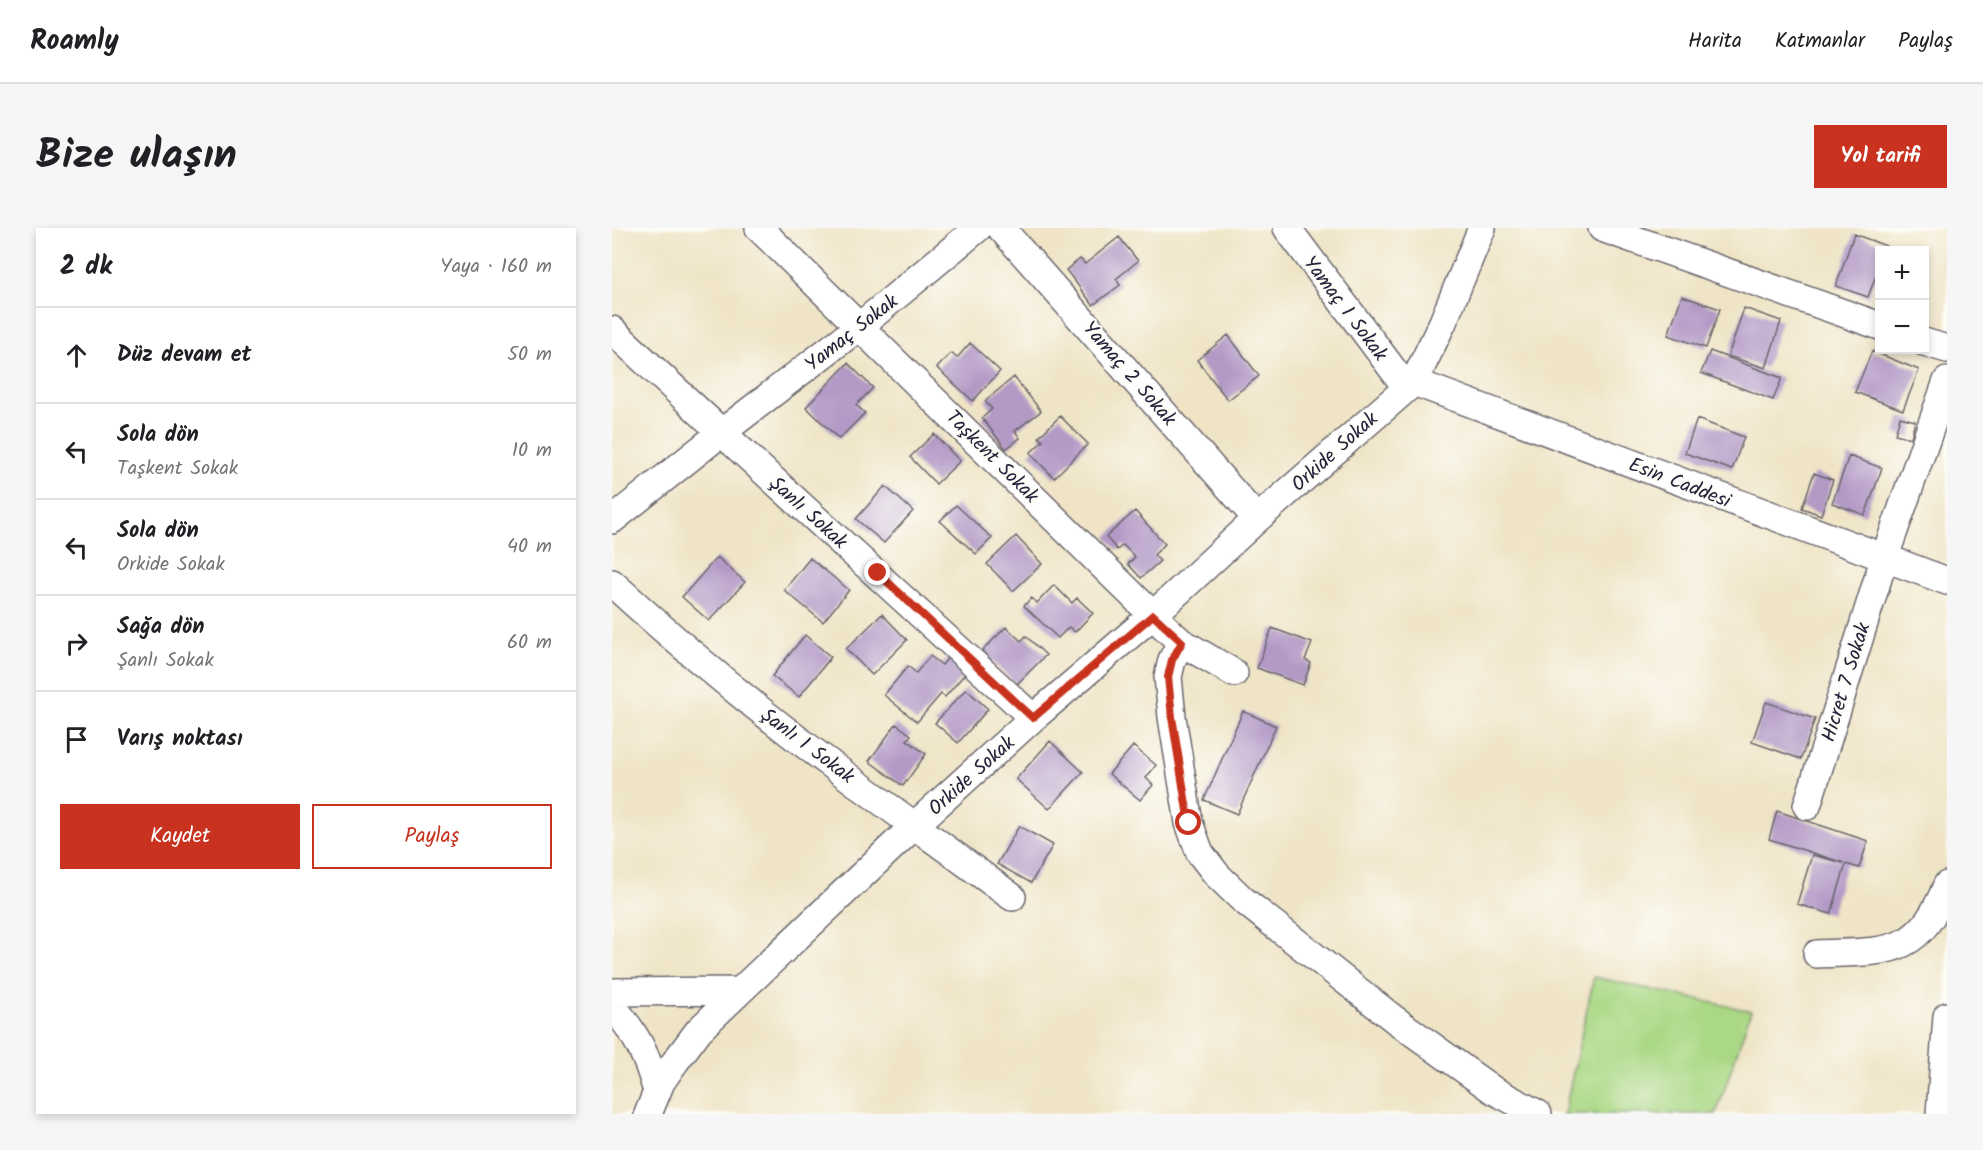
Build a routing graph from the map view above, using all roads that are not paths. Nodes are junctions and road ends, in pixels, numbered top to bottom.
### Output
1 (759, 228) edge
2 (978, 228) edge
3 (1001, 228) edge
4 (1287, 228) edge
5 (1482, 228) edge
6 (1602, 228) edge
7 (1875, 324) edge
8 (860, 326) junction
9 (612, 330) edge
10 (1929, 344) edge
11 (1947, 349) edge
12 (1947, 381) edge
13 (1410, 384) junction
14 (721, 433) junction
15 (1257, 519) junction
16 (612, 520) edge
17 (1884, 559) junction
18 (1947, 581) edge
19 (612, 583) edge
20 (1153, 615) junction
21 (1182, 642) junction
22 (1234, 673) dead end
23 (1033, 718) junction
24 (1807, 806) dead end
25 (915, 825) junction
26 (1947, 885) edge
27 (1012, 897) dead end
28 (1817, 954) dead end
29 (740, 990) junction
30 (612, 992) edge
31 (612, 1006) edge
32 (1947, 1016) edge
33 (652, 1103) edge
34 (1538, 1114) edge
35 (1940, 1114) edge

1 - 8 street, Taşkent Sokak
2 - 8 street, Yamaç Sokak
3 - 15 street, Yamaç 2 Sokak
4 - 13 street, Yamaç 1 Sokak
5 - 13 street, Orkide Sokak
6 - 7 street
8 - 14 street, Yamaç Sokak
8 - 20 street, Taşkent Sokak
9 - 14 street, Şanlı Sokak
10 - 11 street
12 - 17 street, Hicret 7 Sokak
13 - 15 street, Orkide Sokak
13 - 17 street, Esin Caddesi
14 - 16 street, Yamaç Sokak
14 - 23 street, Şanlı Sokak
15 - 20 street, Orkide Sokak
17 - 18 street, Esin Caddesi
17 - 24 street, Hicret 7 Sokak
19 - 25 street, Şanlı 1 Sokak
20 - 21 street, Taşkent Sokak
20 - 23 street, Orkide Sokak
21 - 22 street, Taşkent Sokak
21 - 34 street
23 - 25 street, Orkide Sokak
25 - 27 street, Şanlı 1 Sokak
25 - 29 street, Orkide Sokak
26 - 28 street
29 - 30 street
29 - 33 street, Orkide Sokak
31 - 33 street
32 - 35 street

